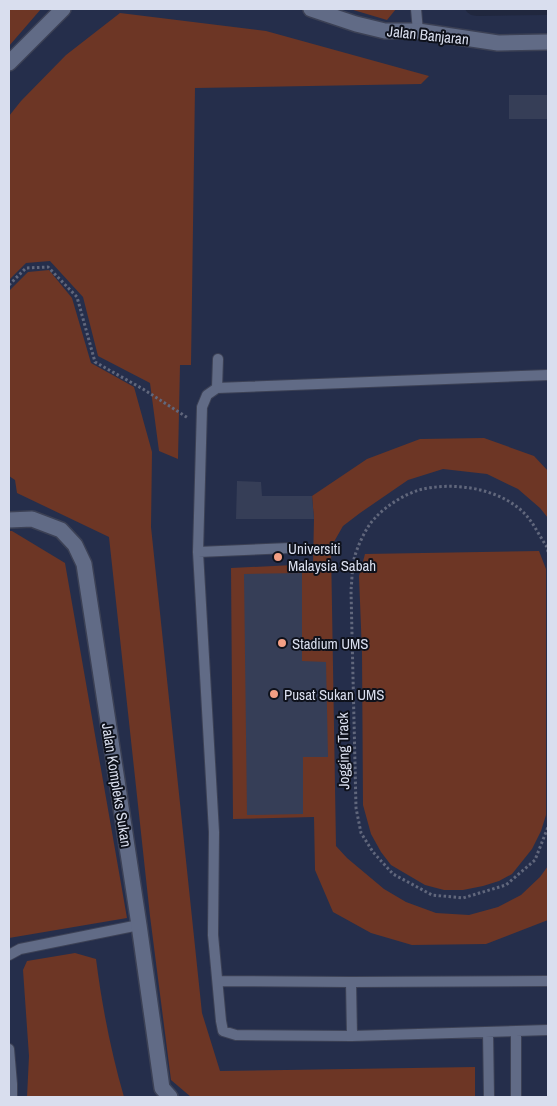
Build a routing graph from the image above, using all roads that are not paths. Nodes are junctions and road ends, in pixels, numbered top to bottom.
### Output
1 (63, 9) edge
2 (311, 9) edge
3 (416, 9) edge
4 (418, 31) junction
5 (548, 42) edge
6 (9, 63) edge
7 (218, 359) dead end
8 (548, 375) edge
9 (217, 388) junction
10 (9, 520) edge
11 (290, 548) dead end
12 (198, 552) junction
13 (139, 925) junction
14 (9, 955) edge
15 (218, 981) junction
16 (548, 981) edge
17 (351, 982) junction
18 (548, 1030) edge
19 (516, 1031) junction
20 (488, 1032) junction
21 (352, 1036) junction
22 (9, 1049) edge
23 (10, 1084) edge
24 (12, 1097) edge
25 (170, 1097) edge
26 (489, 1097) edge
27 (516, 1097) edge

1 - 6 street
2 - 4 street, Jalan Banjaran
3 - 4 lane
4 - 5 street, Jalan Banjaran
7 - 9 lane
8 - 9 lane
9 - 12 lane
10 - 13 street, Jalan Kompleks Sukan
11 - 12 lane
12 - 15 lane
13 - 14 lane
13 - 25 street, Jalan Kompleks Sukan
15 - 17 lane
15 - 21 lane
16 - 17 lane
17 - 21 lane
18 - 19 lane
19 - 20 lane
19 - 27 lane
20 - 21 lane
20 - 26 lane
22 - 23 lane
23 - 24 lane

